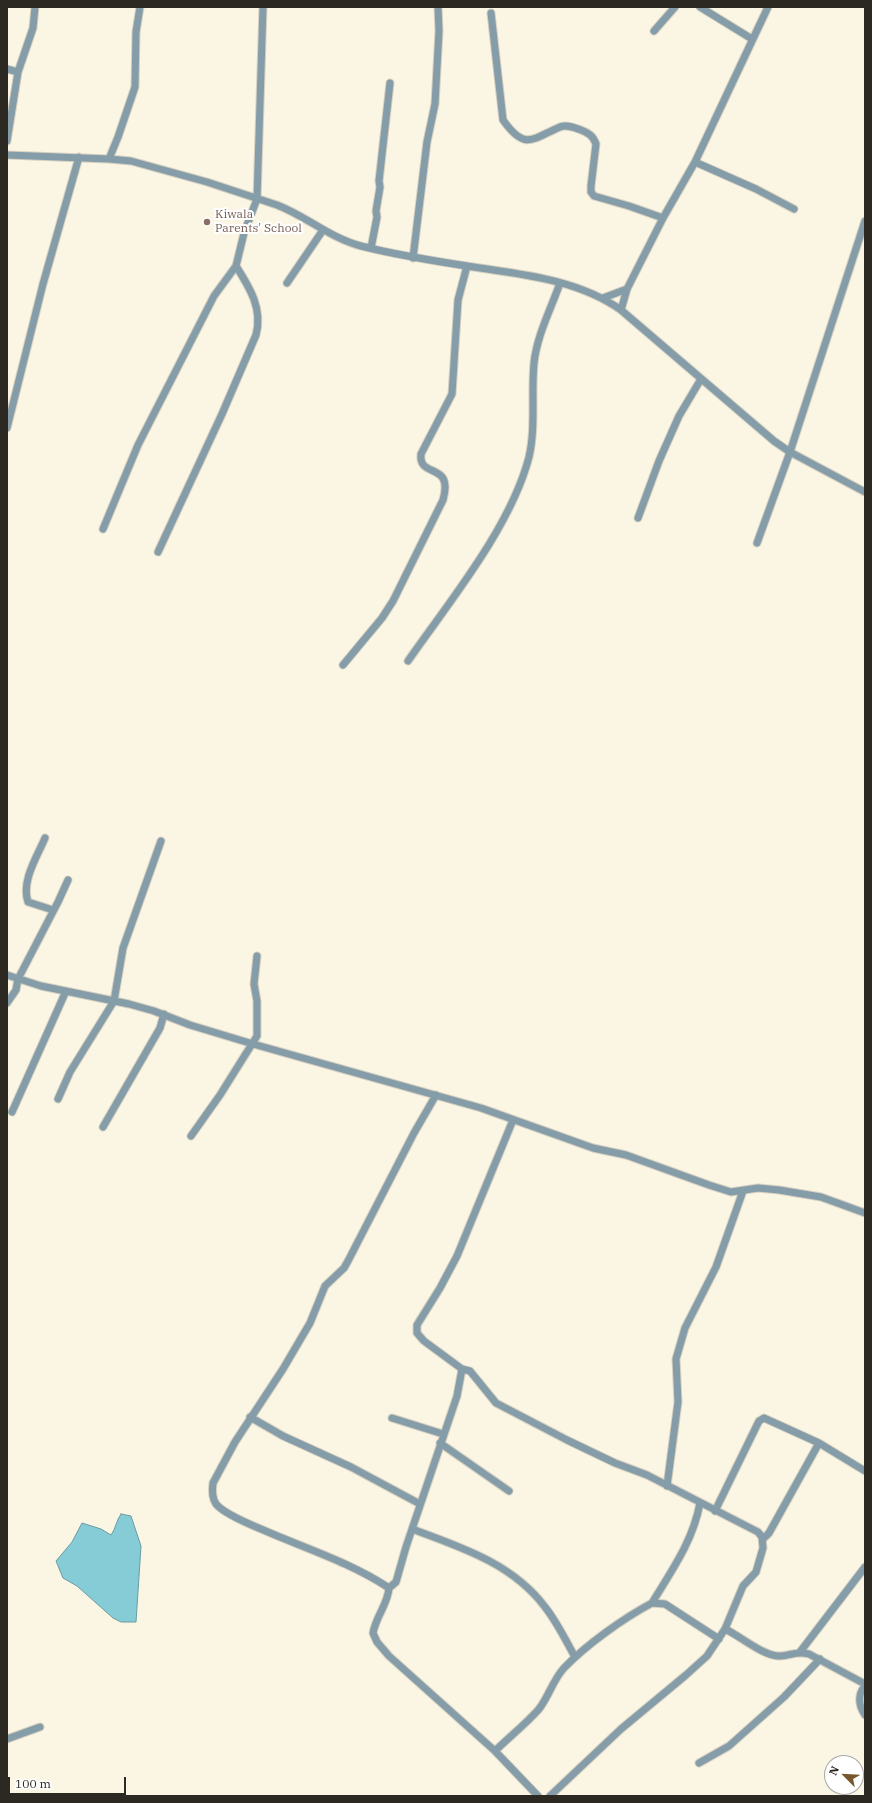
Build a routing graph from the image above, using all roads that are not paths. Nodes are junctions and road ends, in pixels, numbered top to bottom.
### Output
1 (35, 7) edge
2 (140, 7) edge
3 (263, 7) edge
4 (438, 7) edge
5 (675, 7) edge
6 (700, 7) edge
7 (768, 7) edge
8 (491, 13) dead end
9 (654, 31) dead end
10 (752, 39) junction
11 (7, 69) edge
12 (18, 72) junction
13 (390, 83) dead end
14 (7, 141) edge
15 (7, 155) edge
16 (79, 157) junction
17 (109, 159) junction
18 (695, 162) junction
19 (257, 199) junction
20 (794, 210) dead end
21 (663, 218) junction
22 (865, 221) edge
23 (323, 230) junction
24 (370, 248) junction
25 (413, 258) junction
26 (236, 266) junction
27 (466, 266) junction
28 (288, 283) dead end
29 (560, 283) junction
30 (627, 289) junction
31 (602, 298) junction
32 (620, 310) junction
33 (701, 379) junction
34 (7, 428) edge
35 (790, 452) junction
36 (865, 492) edge
37 (638, 518) dead end
38 (103, 529) dead end
39 (757, 543) dead end
40 (158, 552) dead end
41 (408, 661) dead end
42 (343, 665) dead end
43 (45, 838) dead end
44 (161, 841) dead end
45 (68, 880) dead end
46 (53, 910) junction
47 (257, 956) dead end
48 (7, 975) edge
49 (18, 978) junction
50 (66, 991) junction
51 (114, 1001) junction
52 (7, 1003) edge
53 (164, 1014) junction
54 (253, 1044) junction
55 (436, 1095) junction
56 (58, 1099) dead end
57 (12, 1112) dead end
58 (513, 1120) junction
59 (103, 1127) dead end
60 (191, 1136) dead end
61 (743, 1191) junction
62 (865, 1213) edge
63 (462, 1369) junction
64 (250, 1417) junction
65 (392, 1418) dead end
66 (443, 1434) junction
67 (440, 1443) junction
68 (819, 1443) junction
69 (865, 1471) edge
70 (667, 1486) junction
71 (509, 1491) dead end
72 (420, 1504) junction
73 (700, 1504) junction
74 (715, 1511) junction
75 (412, 1529) junction
76 (762, 1537) junction
77 (865, 1567) edge
78 (389, 1588) junction
79 (652, 1603) junction
80 (725, 1629) junction
81 (719, 1639) junction
82 (800, 1652) junction
83 (575, 1657) junction
84 (820, 1659) junction
85 (865, 1685) edge
86 (865, 1715) edge
87 (40, 1727) dead end
88 (7, 1739) edge
89 (494, 1751) junction
90 (699, 1763) dead end
91 (538, 1796) edge
92 (550, 1796) edge

1 - 12 street
2 - 17 street
3 - 19 street
4 - 25 street
5 - 9 street
6 - 10 street
7 - 10 street
8 - 21 street
10 - 18 street
11 - 12 street
12 - 14 street
13 - 24 street
15 - 16 street
16 - 17 street
16 - 34 street
17 - 19 street
18 - 20 street
18 - 21 street
19 - 23 street
19 - 26 street
21 - 30 street
22 - 35 street
23 - 24 street
23 - 28 street
24 - 25 street
25 - 27 street
26 - 38 street
26 - 40 street
27 - 29 street
27 - 42 street
29 - 31 street
29 - 41 street
30 - 31 street
30 - 32 street
31 - 32 street
32 - 33 street
33 - 35 street
33 - 37 street
35 - 36 street
35 - 39 street
43 - 46 street
44 - 51 street
45 - 46 street
46 - 49 street
47 - 54 street
48 - 49 street
49 - 50 street
49 - 52 street
50 - 51 street
50 - 57 street
51 - 53 street
51 - 56 street
53 - 54 street
53 - 59 street
54 - 55 street
54 - 60 street
55 - 58 street
55 - 64 street
58 - 61 street
58 - 63 street
61 - 62 street
61 - 70 street
63 - 66 street
63 - 70 street
64 - 72 street
64 - 78 street
65 - 66 street
66 - 67 street
67 - 71 street
67 - 72 street
68 - 69 street
68 - 74 street
68 - 76 street
70 - 73 street
72 - 75 street
73 - 74 street
73 - 79 street
74 - 76 street
75 - 78 street
75 - 83 street
76 - 80 street
77 - 82 street
78 - 89 street
79 - 81 street
79 - 83 street
80 - 81 street
80 - 82 street
81 - 92 street
82 - 84 street
83 - 89 street
84 - 85 street
84 - 90 street
85 - 86 street
87 - 88 street
89 - 91 street

